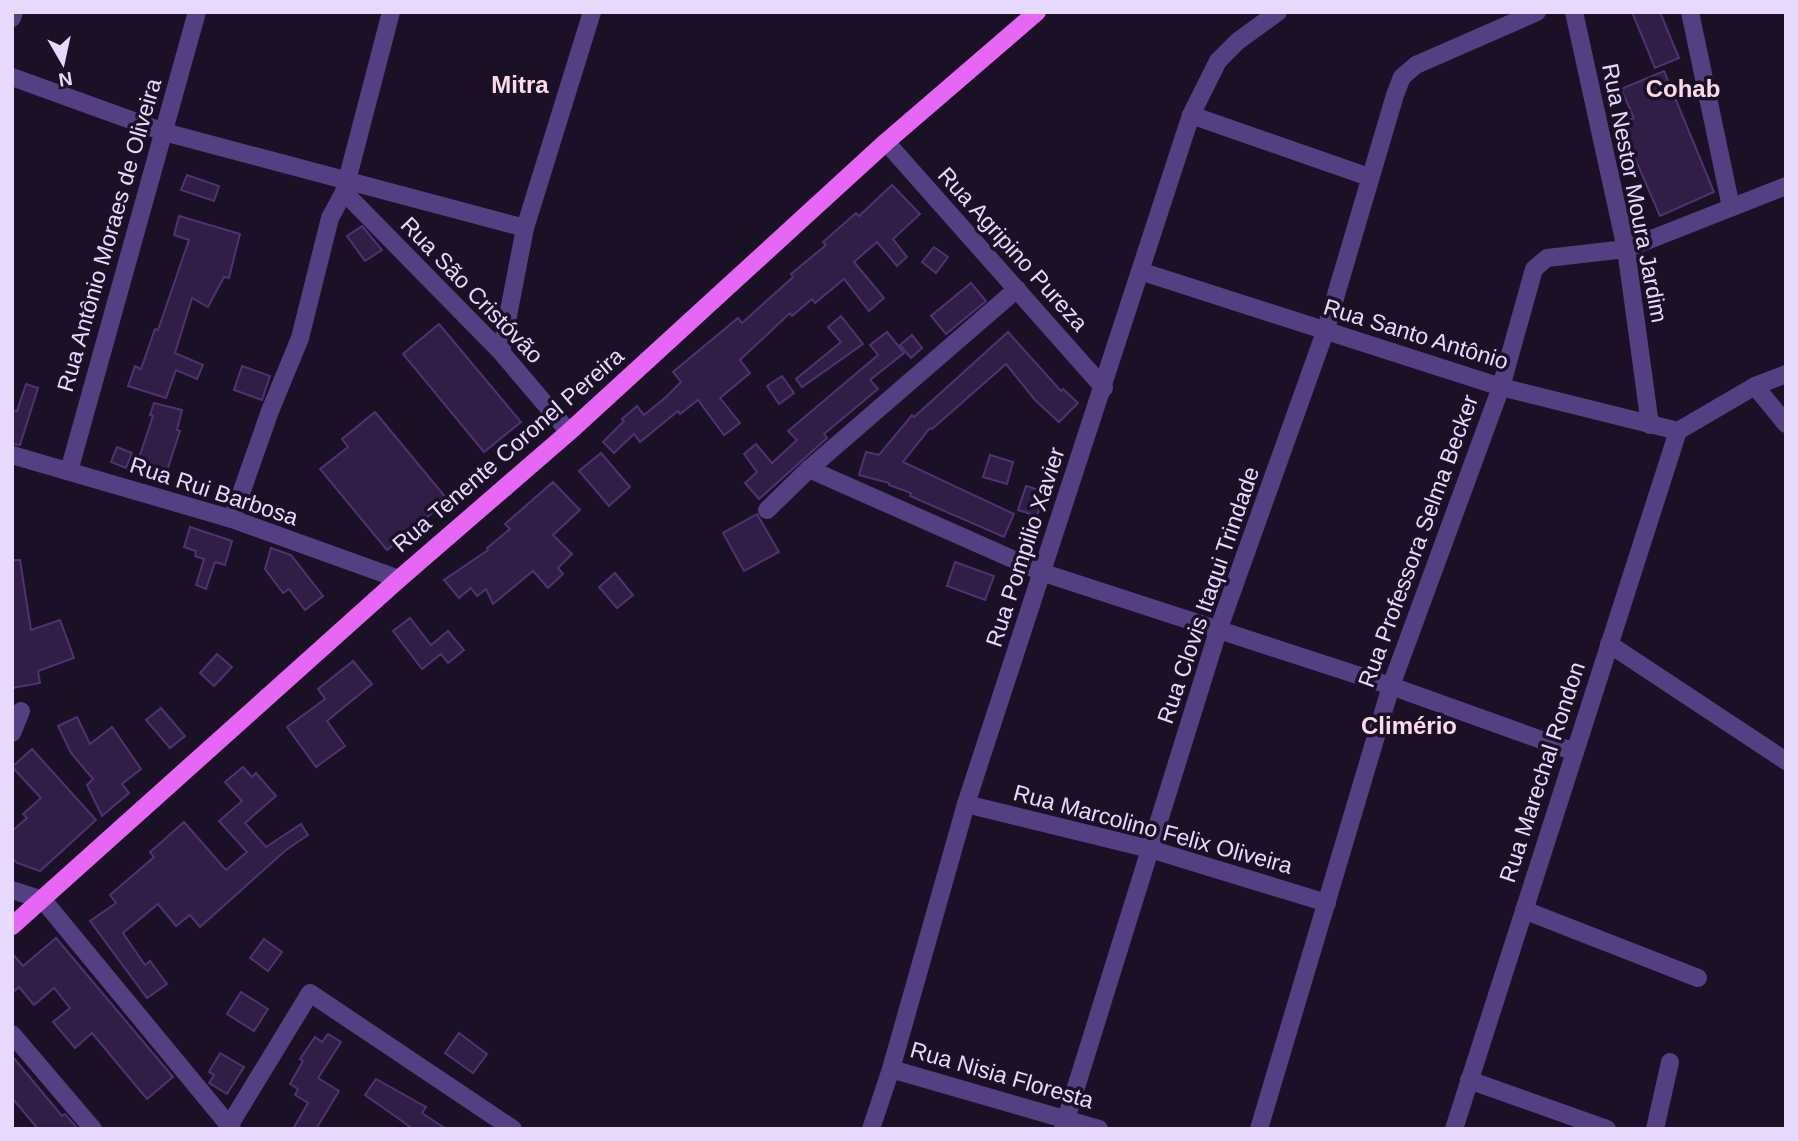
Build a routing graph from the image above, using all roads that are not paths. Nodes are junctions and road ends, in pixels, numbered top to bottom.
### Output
1 (15, 12) edge
2 (197, 12) edge
3 (391, 12) edge
4 (1037, 12) edge
5 (1278, 12) edge
6 (1537, 12) edge
7 (1574, 12) edge
8 (1690, 12) edge
9 (591, 13) edge
10 (12, 19) edge
11 (12, 77) edge
12 (1191, 115) junction
13 (164, 132) junction
14 (886, 142) junction
15 (1369, 177) junction
16 (1786, 186) edge
17 (345, 187) junction
18 (1731, 207) junction
19 (526, 228) junction
20 (1626, 249) junction
21 (1143, 271) junction
22 (1017, 289) junction
23 (1325, 332) junction
24 (501, 352) junction
25 (1786, 374) edge
26 (1755, 386) junction
27 (1501, 387) junction
28 (1104, 388) junction
29 (1786, 424) edge
30 (1650, 425) junction
31 (1678, 431) junction
32 (569, 432) junction
33 (12, 455) edge
34 (809, 469) junction
35 (69, 471) junction
36 (767, 510) dead end
37 (232, 519) junction
38 (1044, 573) junction
39 (399, 579) junction
40 (1219, 628) junction
41 (1609, 644) junction
42 (1391, 686) junction
43 (21, 710) dead end
44 (12, 733) edge
45 (1575, 752) junction
46 (1786, 761) edge
47 (966, 804) junction
48 (1150, 849) junction
49 (12, 890) edge
50 (43, 900) junction
51 (1327, 903) junction
52 (1524, 910) junction
53 (12, 926) edge
54 (1698, 978) dead end
55 (12, 1034) edge
56 (1670, 1062) dead end
57 (891, 1069) junction
58 (1469, 1080) junction
59 (1064, 1124) edge
60 (231, 1127) edge
61 (93, 1129) edge
62 (513, 1129) edge
63 (871, 1129) edge
64 (1099, 1129) edge
65 (1259, 1129) edge
66 (1454, 1129) edge
67 (1607, 1129) edge
68 (1655, 1129) edge

1 - 10 street
2 - 13 street, Rua Antônio Moraes de Oliveira
3 - 17 street
4 - 14 main road, Rua Tenente Coronel Pereira
5 - 12 street, Rua Pompilio Xavier
6 - 15 street, Rua Clovis Itaqui Trindade
7 - 20 street, Rua Nestor Moura Jardim
8 - 18 street
9 - 19 street
11 - 13 street, Rua São Cristóvão
12 - 15 street
12 - 21 street, Rua Pompilio Xavier
13 - 17 street, Rua São Cristóvão
13 - 35 street, Rua Antônio Moraes de Oliveira
14 - 22 street, Rua Agripino Pureza
14 - 32 main road, Rua Tenente Coronel Pereira
15 - 23 street, Rua Clovis Itaqui Trindade
16 - 18 street
17 - 19 street, Rua São Cristóvão
17 - 24 street, Rua São Cristóvão
17 - 37 street
18 - 20 street
19 - 24 street
20 - 27 street, Rua Professora Selma Becker
20 - 30 street, Rua Nestor Moura Jardim
21 - 23 street, Rua Santo Antônio
21 - 28 street, Rua Pompilio Xavier
22 - 28 street, Rua Agripino Pureza
22 - 34 street
23 - 27 street, Rua Santo Antônio
23 - 40 street, Rua Clovis Itaqui Trindade
24 - 32 street, Rua São Cristóvão
25 - 26 street
26 - 29 street
26 - 31 street
27 - 30 street, Rua Santo Antônio
27 - 42 street, Rua Professora Selma Becker
28 - 38 street, Rua Pompilio Xavier
30 - 31 street, Rua Santo Antônio
31 - 41 street, Rua Marechal Rondon
32 - 39 main road, Rua Tenente Coronel Pereira
33 - 35 street, Rua Rui Barbosa
34 - 36 street
34 - 38 street
35 - 37 street, Rua Rui Barbosa
37 - 39 street, Rua Rui Barbosa
38 - 40 street
38 - 47 street, Rua Pompilio Xavier
39 - 50 main road, Rua Tenente Coronel Pereira
40 - 42 street
40 - 48 street, Rua Clovis Itaqui Trindade
41 - 45 street, Rua Marechal Rondon
41 - 46 street
42 - 45 street
42 - 51 street, Rua Professora Selma Becker
43 - 44 street
45 - 52 street, Rua Marechal Rondon
47 - 48 street, Rua Marcolino Felix Oliveira
47 - 57 street, Rua Pompilio Xavier
48 - 51 street, Rua Marcolino Felix Oliveira
48 - 59 street, Rua Clovis Itaqui Trindade
49 - 50 street
50 - 53 main road, Rua Tenente Coronel Pereira
50 - 60 street
51 - 65 street, Rua Professora Selma Becker
52 - 54 street
52 - 58 street, Rua Marechal Rondon
55 - 61 street
56 - 68 street
57 - 59 street, Rua Nisia Floresta
57 - 63 street, Rua Pompilio Xavier
58 - 66 street, Rua Marechal Rondon
58 - 67 street
59 - 64 street, Rua Nisia Floresta
60 - 62 street

